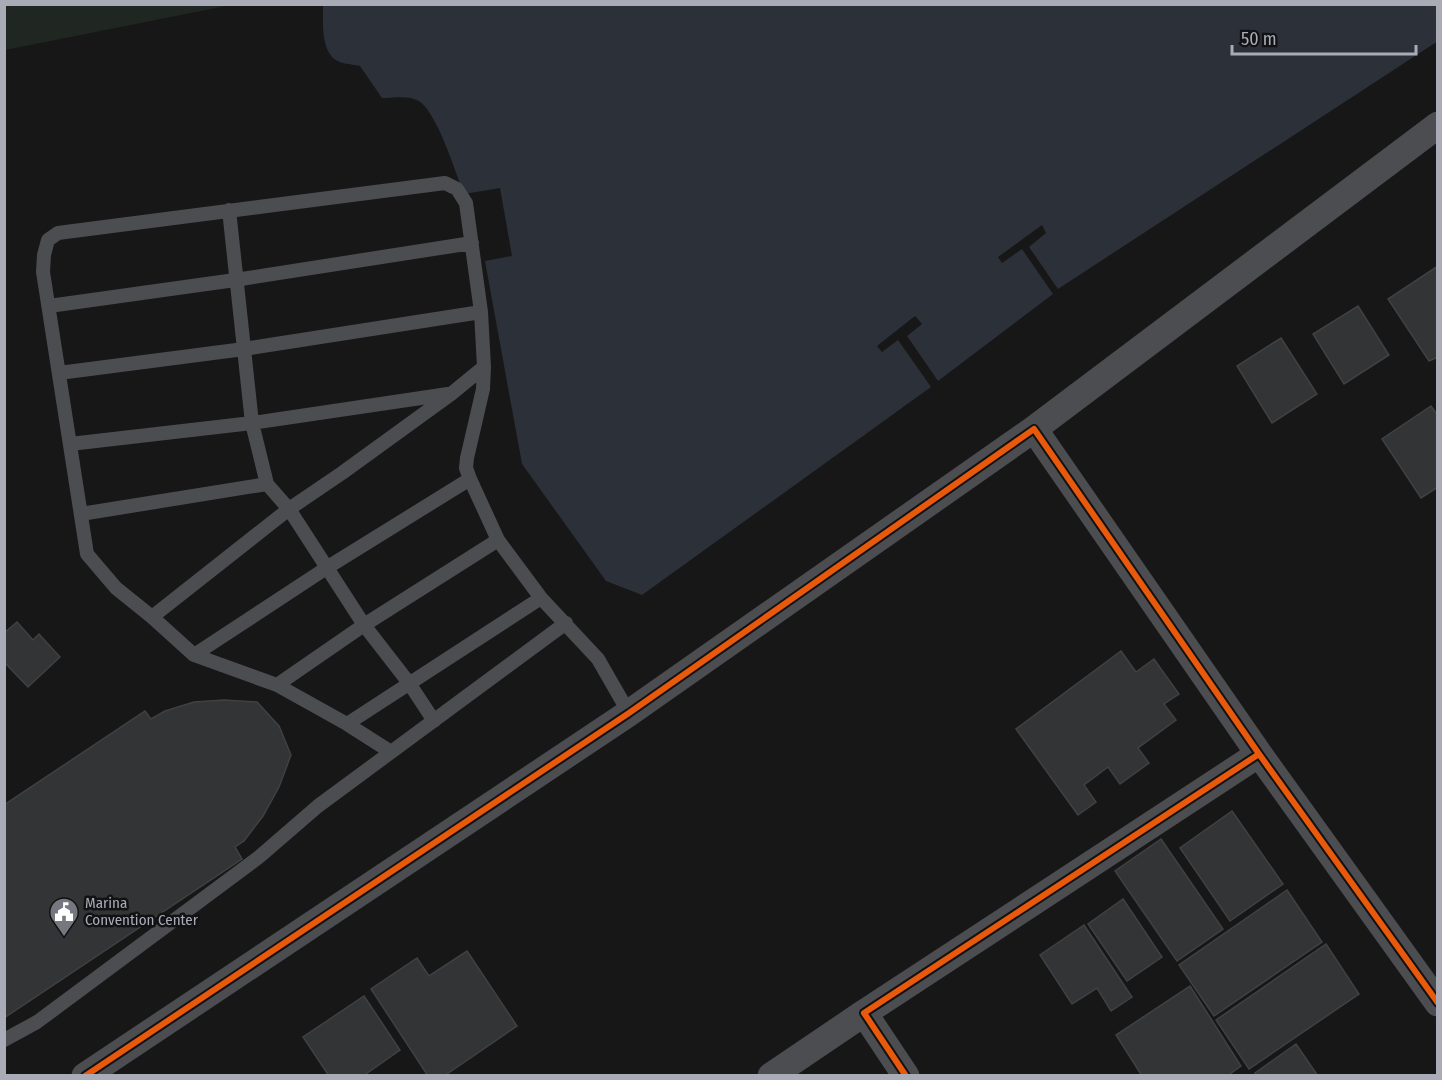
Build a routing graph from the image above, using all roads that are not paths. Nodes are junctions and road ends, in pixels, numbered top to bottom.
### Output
1 (1437, 125) edge
2 (229, 210) junction
3 (472, 243) junction
4 (235, 280) junction
5 (49, 306) junction
6 (481, 312) junction
7 (243, 349) junction
8 (484, 367) junction
9 (59, 373) junction
10 (451, 394) junction
11 (252, 423) junction
12 (1034, 429) junction
13 (70, 444) junction
14 (470, 479) junction
15 (267, 484) junction
16 (289, 509) junction
17 (81, 514) junction
18 (498, 540) junction
19 (328, 567) junction
20 (541, 598) junction
21 (152, 617) junction
22 (566, 623) junction
23 (364, 625) junction
24 (194, 655) junction
25 (409, 683) junction
26 (277, 685) junction
27 (629, 713) junction
28 (434, 721) junction
29 (347, 724) junction
30 (391, 752) junction
31 (1259, 754) junction
32 (1437, 1003) edge
33 (864, 1013) junction
34 (4, 1040) edge
35 (85, 1076) edge
36 (771, 1076) edge
37 (906, 1076) edge

1 - 12 street
2 - 3 lane
2 - 4 lane
2 - 5 lane
3 - 4 lane
3 - 6 lane
4 - 5 lane
4 - 7 lane
5 - 9 lane
6 - 7 lane
6 - 8 lane
7 - 9 lane
7 - 11 lane
8 - 10 lane
8 - 14 lane
9 - 13 lane
10 - 11 lane
10 - 16 lane
11 - 13 lane
11 - 15 lane
12 - 27 street
12 - 31 street
13 - 17 lane
14 - 18 lane
14 - 19 lane
15 - 16 lane
15 - 17 lane
16 - 19 lane
16 - 21 lane
17 - 21 lane
18 - 20 lane
18 - 23 lane
19 - 23 lane
19 - 24 lane
20 - 22 lane
20 - 25 lane
21 - 24 lane
22 - 27 lane
22 - 28 lane
23 - 25 lane
23 - 26 lane
24 - 26 lane
25 - 28 lane
25 - 29 lane
26 - 29 lane
27 - 35 street
28 - 30 lane
29 - 30 lane
30 - 34 lane
31 - 32 street
31 - 33 street
33 - 36 street
33 - 37 street

